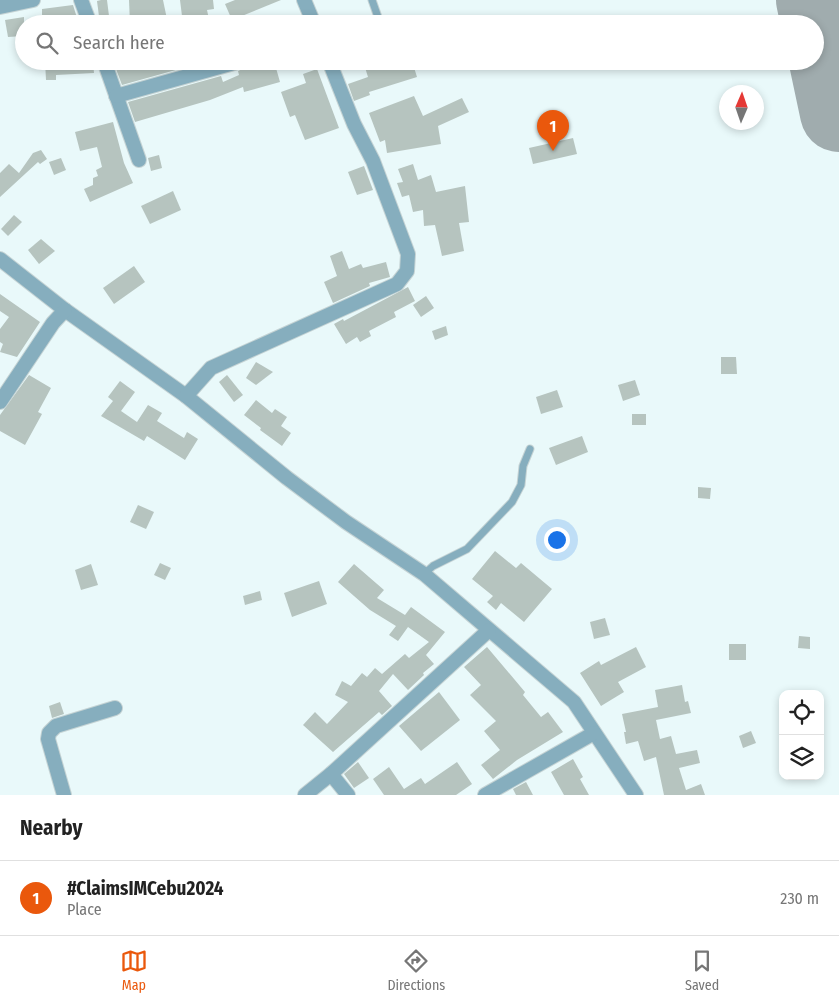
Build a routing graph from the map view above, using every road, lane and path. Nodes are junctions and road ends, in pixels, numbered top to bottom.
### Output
1 (33, 0) edge
2 (82, 0) edge
3 (304, 0) edge
4 (372, 0) edge
5 (0, 7) edge
6 (87, 15) edge
7 (310, 15) edge
8 (377, 15) edge
9 (107, 70) edge
10 (209, 70) edge
11 (333, 70) edge
12 (116, 96) junction
13 (139, 160) dead end
14 (0, 259) edge
15 (65, 310) junction
16 (186, 396) junction
17 (0, 402) edge
18 (530, 450) dead end
19 (424, 574) junction
20 (489, 630) junction
21 (115, 708) dead end
22 (594, 732) junction
23 (331, 774) junction
24 (64, 795) edge
25 (305, 795) edge
26 (348, 795) edge
27 (486, 795) edge
28 (636, 795) edge

1 - 5 street
2 - 6 street
3 - 7 street
4 - 8 lane
9 - 12 street
10 - 12 street
11 - 16 street
12 - 13 street
14 - 15 street
15 - 16 street
15 - 17 street
16 - 19 street
18 - 19 lane
19 - 20 street
20 - 22 street
20 - 23 street
21 - 24 street
22 - 27 street
22 - 28 street
23 - 25 street
23 - 26 street

